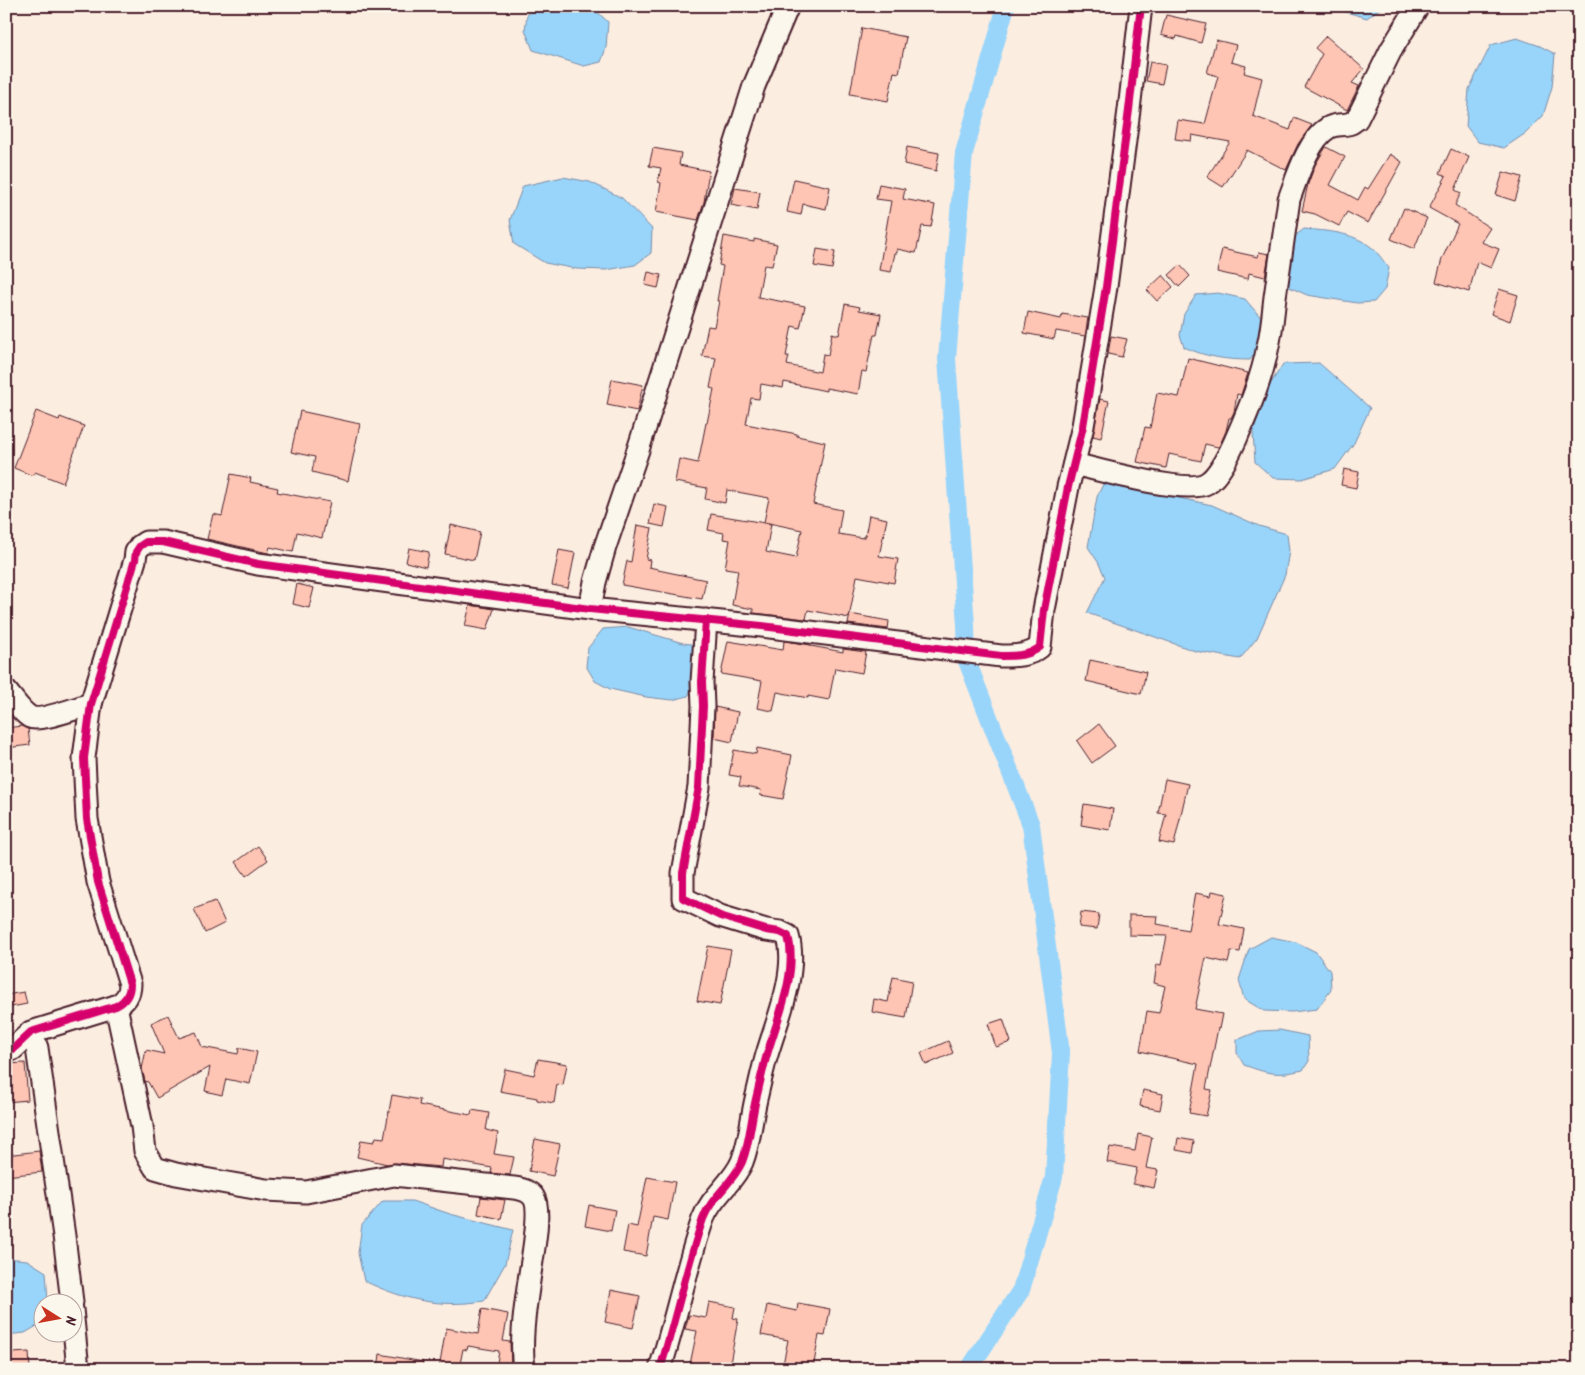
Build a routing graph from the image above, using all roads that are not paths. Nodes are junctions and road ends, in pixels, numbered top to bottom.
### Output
1 (788, 6) edge
2 (1141, 6) edge
3 (1418, 6) edge
4 (1074, 464) junction
5 (590, 609) junction
6 (706, 620) junction
7 (6, 691) edge
8 (91, 704) junction
9 (116, 1006) junction
10 (31, 1032) junction
11 (6, 1052) edge
12 (71, 1292) edge
13 (75, 1342) edge
14 (78, 1369) edge
15 (524, 1369) edge
16 (660, 1369) edge

1 - 5 street
2 - 4 street
3 - 4 street
4 - 6 street
5 - 6 street
5 - 8 street
6 - 16 street
7 - 8 street
8 - 9 street
9 - 10 street
9 - 15 street
10 - 11 street
10 - 12 street
13 - 14 street

